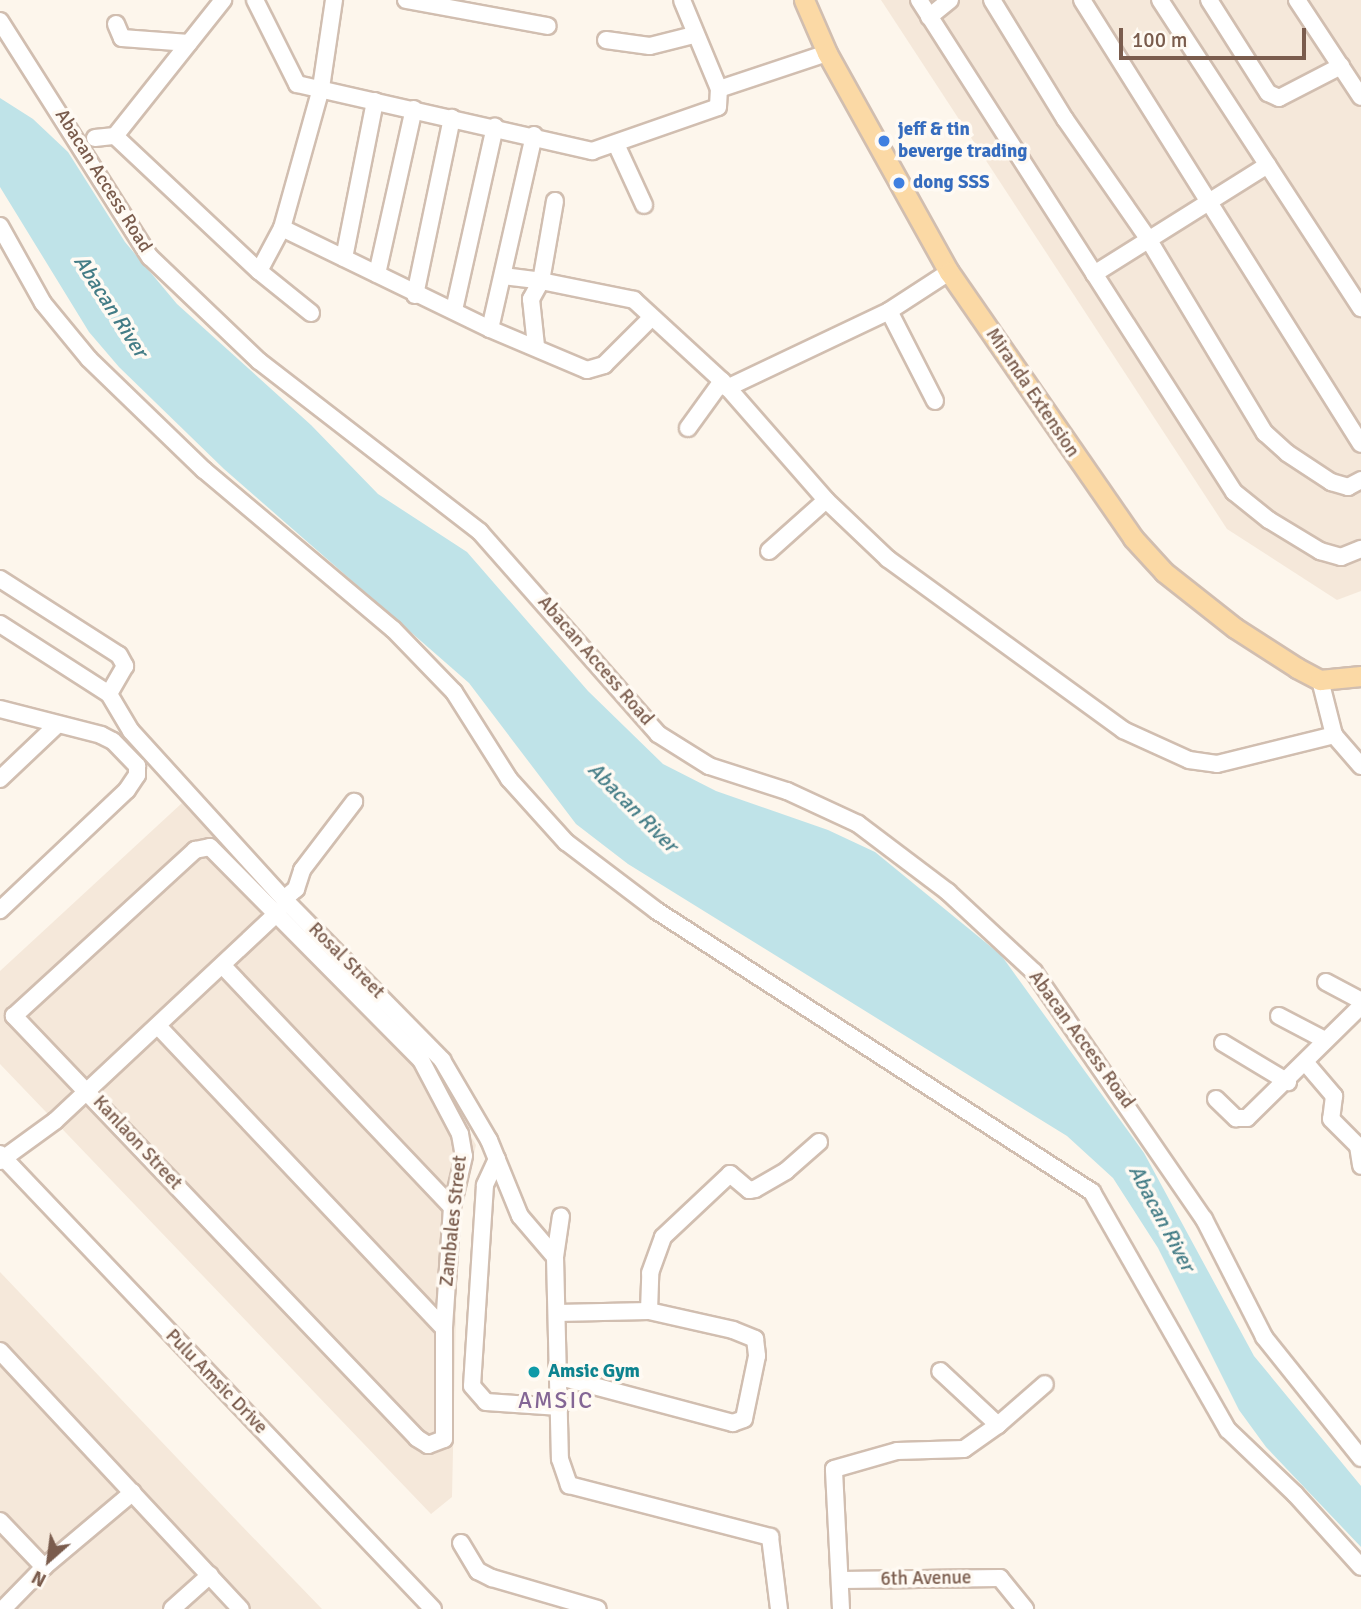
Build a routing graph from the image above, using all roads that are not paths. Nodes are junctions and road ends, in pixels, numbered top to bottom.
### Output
1 (223, 0) edge
2 (255, 0) edge
3 (334, 0) edge
4 (406, 0) edge
5 (682, 0) edge
6 (804, 0) edge
7 (919, 0) edge
8 (950, 0) edge
9 (992, 0) edge
10 (1082, 0) edge
11 (1160, 0) edge
12 (1209, 0) edge
13 (1297, 0) edge
14 (929, 17) junction
15 (0, 21) edge
16 (116, 24) dead end
17 (548, 26) dead end
18 (693, 35) junction
19 (606, 40) dead end
20 (189, 43) junction
21 (827, 53) junction
22 (1341, 66) junction
23 (321, 88) junction
24 (719, 89) junction
25 (1361, 97) edge
26 (375, 100) junction
27 (414, 109) junction
28 (452, 118) junction
29 (495, 127) junction
30 (534, 135) junction
31 (115, 136) junction
32 (95, 138) dead end
33 (616, 144) junction
34 (1268, 165) junction
35 (555, 201) dead end
36 (1209, 201) junction
37 (644, 205) dead end
38 (0, 226) edge
39 (282, 228) junction
40 (1147, 237) junction
41 (344, 258) junction
42 (259, 271) junction
43 (949, 272) junction
44 (377, 274) junction
45 (1094, 274) junction
46 (503, 276) junction
47 (541, 281) junction
48 (415, 295) junction
49 (1361, 309) edge
50 (454, 310) junction
51 (888, 311) junction
52 (310, 313) dead end
53 (651, 318) junction
54 (490, 329) junction
55 (536, 346) junction
56 (724, 385) junction
57 (935, 401) dead end
58 (688, 428) dead end
59 (1361, 444) edge
60 (1361, 480) edge
61 (825, 500) junction
62 (1361, 550) edge
63 (769, 551) dead end
64 (0, 579) edge
65 (0, 624) edge
66 (1361, 676) edge
67 (1320, 680) junction
68 (109, 695) junction
69 (0, 700) edge
70 (0, 709) edge
71 (57, 725) junction
72 (131, 731) junction
73 (1334, 734) junction
74 (1361, 766) edge
75 (0, 779) edge
76 (354, 802) dead end
77 (210, 847) joint
78 (281, 906) junction
79 (0, 910) edge
80 (223, 966) junction
81 (1326, 982) dead end
82 (1361, 1004) edge
83 (1279, 1016) dead end
84 (158, 1026) junction
85 (1325, 1040) junction
86 (1223, 1043) dead end
87 (1305, 1062) junction
88 (1288, 1082) junction
89 (87, 1091) junction
90 (1216, 1099) dead end
91 (819, 1142) dead end
92 (1, 1158) edge
93 (497, 1159) junction
94 (1361, 1166) edge
95 (452, 1207) junction
96 (561, 1216) dead end
97 (555, 1257) junction
98 (649, 1311) junction
99 (557, 1313) junction
100 (444, 1328) junction
101 (0, 1351) edge
102 (940, 1371) dead end
103 (560, 1377) junction
104 (1045, 1384) dead end
105 (561, 1407) junction
106 (998, 1425) junction
107 (444, 1439) joint
108 (1361, 1458) edge
109 (133, 1492) junction
110 (0, 1521) edge
111 (461, 1543) dead end
112 (44, 1567) junction
113 (1361, 1567) edge
114 (210, 1575) junction
115 (841, 1580) junction
116 (553, 1604) edge
117 (3, 1609) edge
118 (172, 1609) edge
119 (241, 1609) edge
120 (433, 1609) edge
121 (598, 1609) edge
122 (779, 1609) edge
123 (841, 1609) edge
124 (1026, 1609) edge

1 - 20 street
2 - 23 street
3 - 23 street
4 - 17 street
5 - 18 street
6 - 21 main road, Miranda Extension
7 - 14 street
8 - 14 street
9 - 40 street
10 - 36 street
11 - 34 street
12 - 22 street
13 - 22 street
14 - 45 street
15 - 108 street, Abacan Access Road
16 - 20 street
18 - 19 street
18 - 24 street
20 - 31 street
21 - 24 street
21 - 43 main road, Miranda Extension
22 - 25 street
23 - 26 street
23 - 39 street
24 - 33 street
26 - 27 street
26 - 41 street
27 - 28 street
27 - 44 street
28 - 29 street
28 - 48 street
29 - 30 street
29 - 50 street
30 - 33 street
30 - 46 street
31 - 32 street
31 - 42 street
33 - 37 street
34 - 36 street
34 - 49 street
35 - 47 street
36 - 40 street
36 - 59 street
38 - 113 street
39 - 41 street
39 - 42 street
40 - 45 street
40 - 60 street
41 - 44 street
42 - 52 street
43 - 51 street
43 - 67 main road, Miranda Extension
44 - 48 street
45 - 62 street
46 - 47 street
46 - 54 street
47 - 53 street
47 - 55 street
48 - 50 street
50 - 54 street
51 - 56 street
51 - 57 street
53 - 55 street
53 - 56 street
54 - 55 street
56 - 58 street
56 - 61 street
61 - 63 street
61 - 73 street
64 - 68 street
65 - 68 street, Rosal Street
66 - 67 main road
67 - 73 street
68 - 72 street, Rosal Street
69 - 72 street
70 - 71 street
71 - 75 street
71 - 79 street
72 - 78 street, Rosal Street
73 - 74 street
76 - 78 street
77 - 78 street, Zambales Street
77 - 89 street, Kanlaon Street
78 - 80 street
78 - 93 street, Rosal Street
78 - 95 street, Zambales Street
80 - 84 street
80 - 95 street
81 - 82 street
82 - 85 street
83 - 85 street
84 - 89 street
84 - 100 street
85 - 87 street
86 - 88 street
87 - 88 street
87 - 94 street
88 - 90 street
89 - 92 street
89 - 107 street, Kanlaon Street
91 - 98 street
92 - 120 street, Pulu Amsic Drive
93 - 97 street, Rosal Street
93 - 105 street
95 - 100 street, Zambales Street
96 - 97 street
97 - 99 street
98 - 99 street
98 - 103 street
99 - 103 street
100 - 107 street, Zambales Street
101 - 109 street
102 - 106 street
103 - 105 street
104 - 106 street
105 - 122 street
106 - 115 street
109 - 112 street
109 - 114 street
110 - 112 street
111 - 116 street
112 - 117 street
114 - 118 street
114 - 119 street
115 - 123 street
115 - 124 street, 6th Avenue
116 - 121 street

